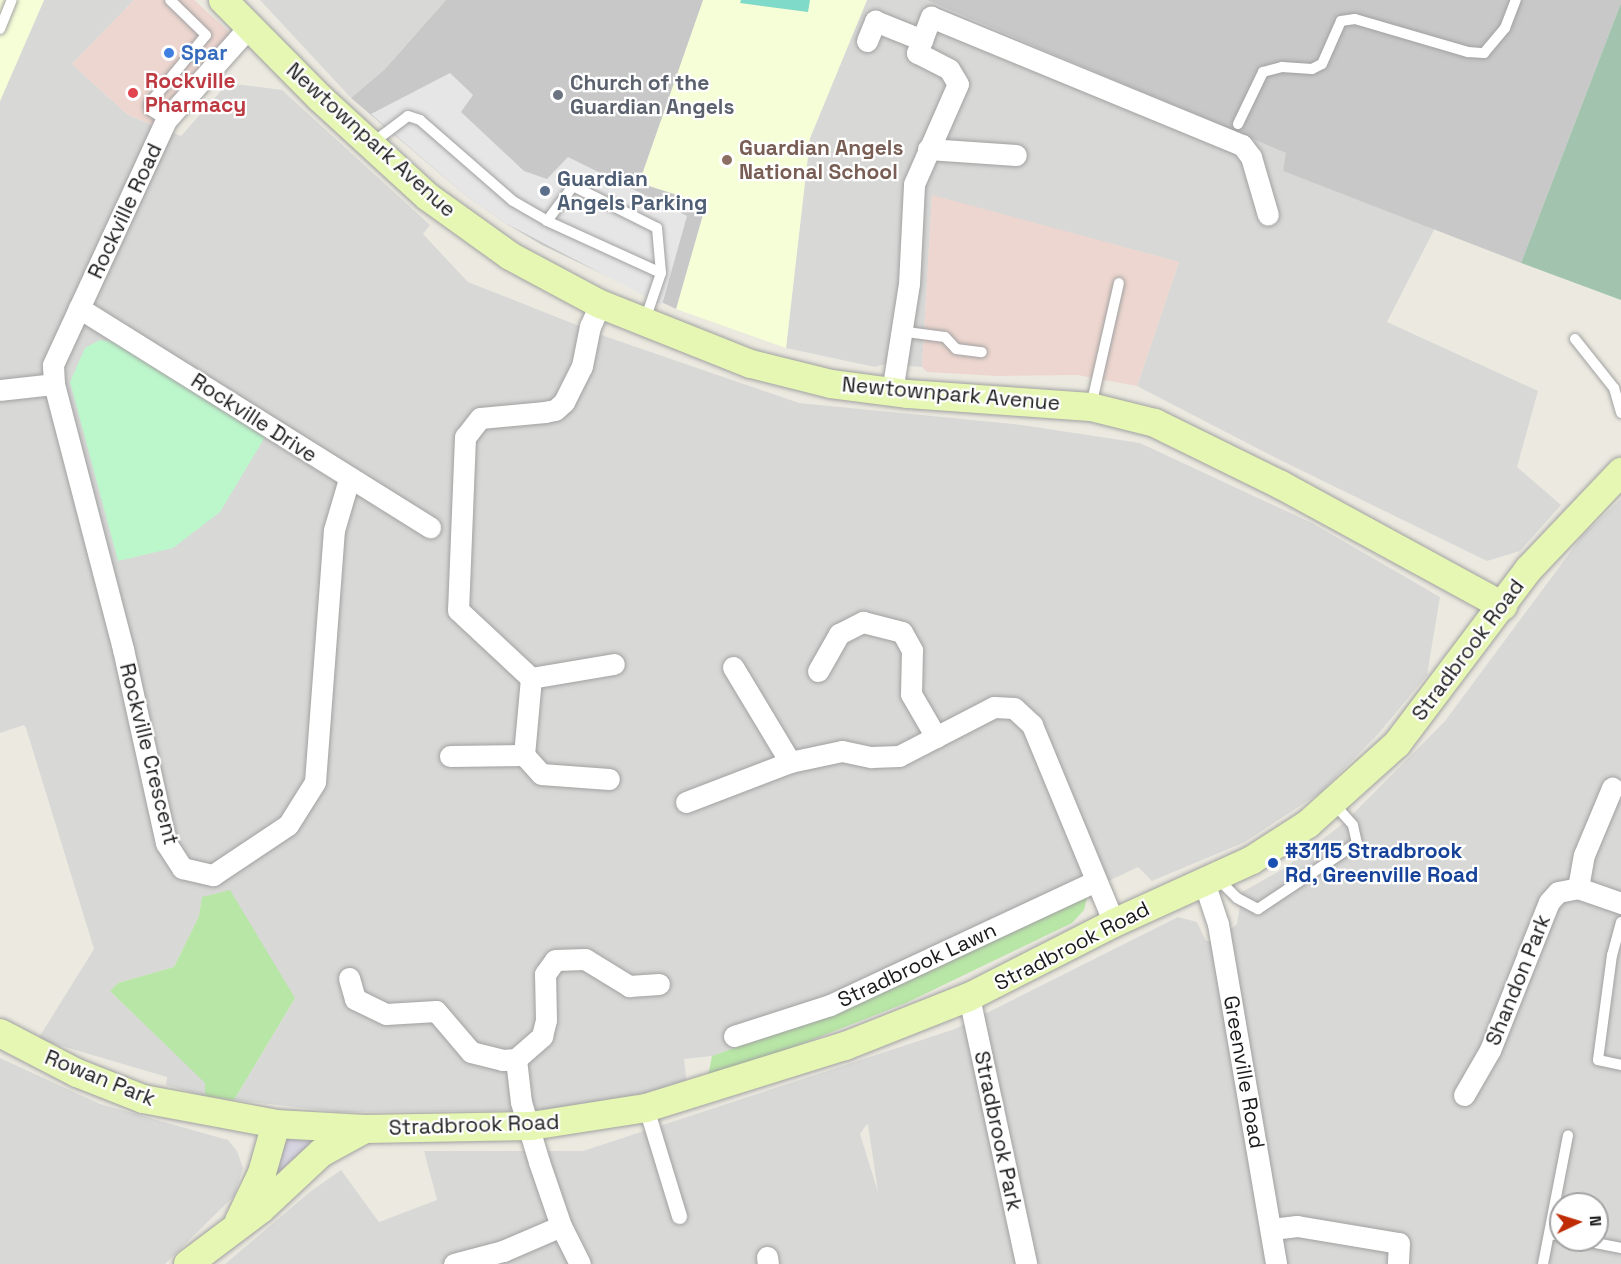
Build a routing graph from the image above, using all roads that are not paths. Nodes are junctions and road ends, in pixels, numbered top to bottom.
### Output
1 (12, 0) edge
2 (170, 0) edge
3 (224, 0) edge
4 (1516, 0) edge
5 (249, 27) junction
6 (0, 29) edge
7 (922, 40) junction
8 (867, 41) dead end
9 (166, 120) junction
10 (1238, 124) dead end
11 (370, 145) junction
12 (928, 149) junction
13 (1016, 155) dead end
14 (1268, 215) dead end
15 (547, 220) junction
16 (661, 273) junction
17 (1119, 283) dead end
18 (600, 304) junction
19 (79, 308) junction
20 (644, 323) junction
21 (898, 330) junction
22 (1575, 339) dead end
23 (982, 352) dead end
24 (54, 384) junction
25 (0, 390) edge
26 (892, 392) junction
27 (1090, 407) junction
28 (1621, 413) edge
29 (1621, 472) edge
30 (349, 479) junction
31 (430, 527) dead end
32 (1503, 606) junction
33 (614, 664) dead end
34 (733, 668) dead end
35 (818, 671) dead end
36 (531, 678) junction
37 (936, 737) junction
38 (524, 755) junction
39 (450, 756) dead end
40 (790, 762) junction
41 (609, 779) dead end
42 (1612, 788) dead end
43 (687, 802) dead end
44 (1334, 804) junction
45 (1210, 879) junction
46 (1094, 882) junction
47 (1578, 888) junction
48 (1621, 903) edge
49 (1621, 922) edge
50 (1114, 923) junction
51 (349, 978) dead end
52 (659, 984) dead end
53 (969, 998) junction
54 (0, 1033) edge
55 (735, 1036) dead end
56 (516, 1059) junction
57 (1621, 1065) edge
58 (1464, 1095) dead end
59 (646, 1108) junction
60 (276, 1124) junction
61 (531, 1126) junction
62 (365, 1129) junction
63 (1568, 1135) dead end
64 (1557, 1192) edge
65 (679, 1216) dead end
66 (238, 1223) junction
67 (561, 1226) junction
68 (1272, 1229) junction
69 (1549, 1234) edge
70 (188, 1264) edge
71 (454, 1264) edge
72 (580, 1264) edge
73 (1026, 1264) edge
74 (1276, 1264) edge
75 (1398, 1264) edge
76 (1543, 1264) edge

1 - 6 lane
2 - 9 lane
3 - 5 main road, Newtownpark Avenue
4 - 10 lane
5 - 9 street, Rockville Road
5 - 11 main road, Newtownpark Avenue
7 - 8 street
7 - 12 street
7 - 14 street
9 - 19 street, Rockville Road
11 - 15 lane
11 - 18 main road, Newtownpark Avenue
12 - 13 street
12 - 21 street
15 - 16 lane
15 - 16 lane
16 - 20 lane
17 - 27 lane
18 - 20 main road, Newtownpark Avenue
18 - 36 street
19 - 24 street, Rockville Road
19 - 30 street, Rockville Drive
20 - 26 main road, Newtownpark Avenue
21 - 23 lane
21 - 26 street
22 - 28 lane
24 - 25 street
24 - 30 street, Rockville Crescent
26 - 27 main road, Newtownpark Avenue
27 - 32 main road, Newtownpark Avenue
29 - 32 main road, Stradbrook Road
30 - 31 street, Rockville Drive
32 - 44 main road, Stradbrook Road
33 - 36 street
34 - 40 street
35 - 37 street
36 - 38 street
37 - 40 street
37 - 46 street
38 - 39 street
38 - 41 street
40 - 43 street
42 - 47 street
44 - 45 main road, Stradbrook Road
44 - 45 lane
45 - 50 main road, Stradbrook Road
45 - 68 street, Greenville Road
46 - 50 street
46 - 55 street, Stradbrook Lawn
47 - 48 street
47 - 58 street, Shandon Park
49 - 57 lane
50 - 53 main road, Stradbrook Road
51 - 56 street
52 - 56 street
53 - 59 main road, Stradbrook Road
53 - 73 street, Stradbrook Park
54 - 60 main road, Rowan Park
56 - 61 street
59 - 61 main road, Stradbrook Road
59 - 65 street
60 - 62 main road, Stradbrook Road
60 - 66 main road, Stradbrook Road
61 - 62 main road, Stradbrook Road
61 - 67 street
62 - 66 main road, Stradbrook Road
63 - 64 lane
66 - 70 main road, Stradbrook Road
67 - 71 street
67 - 72 street
68 - 74 street, Greenville Road
68 - 75 street
69 - 76 lane

